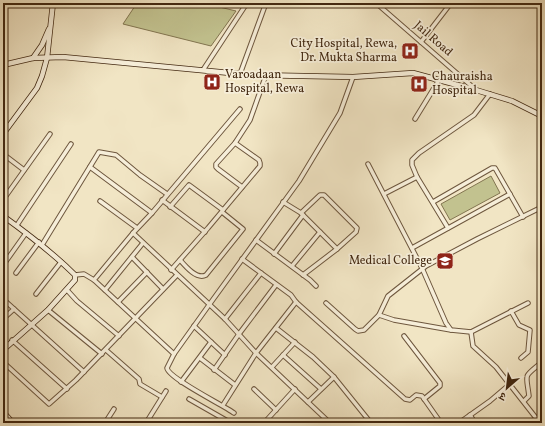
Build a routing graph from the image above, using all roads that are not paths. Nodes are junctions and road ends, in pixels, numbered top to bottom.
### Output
1 (53, 3) edge
2 (247, 3) edge
3 (266, 3) edge
4 (376, 3) edge
5 (451, 3) edge
6 (50, 28) junction
7 (421, 42) junction
8 (33, 58) junction
9 (47, 58) junction
10 (3, 65) edge
11 (204, 70) junction
12 (240, 74) junction
13 (266, 75) junction
14 (353, 76) junction
15 (439, 80) junction
16 (476, 90) junction
17 (490, 94) junction
18 (240, 109) dead end
19 (542, 116) edge
20 (416, 119) dead end
21 (3, 134) edge
22 (50, 134) dead end
23 (235, 143) junction
24 (71, 144) dead end
25 (3, 154) edge
26 (368, 164) dead end
27 (90, 167) junction
28 (24, 170) junction
29 (417, 177) junction
30 (242, 187) junction
31 (167, 194) junction
32 (384, 194) junction
33 (510, 194) junction
34 (3, 200) edge
35 (162, 200) junction
36 (100, 201) dead end
37 (283, 202) junction
38 (433, 202) junction
39 (170, 207) junction
40 (542, 207) edge
41 (222, 211) junction
42 (152, 213) junction
43 (302, 214) junction
44 (3, 216) edge
45 (523, 216) junction
46 (17, 226) junction
47 (137, 228) junction
48 (448, 228) junction
49 (205, 232) junction
50 (320, 232) junction
51 (26, 233) junction
52 (133, 233) junction
53 (256, 240) junction
54 (143, 243) junction
55 (41, 244) junction
56 (412, 248) junction
57 (337, 249) junction
58 (274, 254) junction
59 (132, 257) junction
60 (242, 259) junction
61 (180, 260) junction
62 (61, 262) junction
63 (4, 264) dead end
64 (292, 266) junction
65 (422, 268) junction
66 (172, 270) junction
67 (147, 272) junction
68 (16, 273) dead end
69 (261, 273) junction
70 (75, 275) junction
71 (177, 275) junction
72 (303, 275) junction
73 (94, 280) junction
74 (276, 285) junction
75 (316, 286) dead end
76 (163, 289) junction
77 (67, 290) junction
78 (105, 290) junction
79 (36, 294) dead end
80 (3, 299) edge
81 (118, 302) junction
82 (296, 302) junction
83 (326, 303) dead end
84 (528, 303) dead end
85 (209, 305) junction
86 (14, 309) junction
87 (48, 310) junction
88 (511, 311) junction
89 (379, 315) junction
90 (3, 319) edge
91 (135, 319) junction
92 (225, 319) junction
93 (31, 324) junction
94 (194, 326) junction
95 (276, 328) junction
96 (451, 330) junction
97 (471, 332) junction
98 (239, 334) junction
99 (119, 336) junction
100 (404, 336) dead end
101 (12, 340) junction
102 (211, 342) junction
103 (295, 342) junction
104 (3, 350) edge
105 (106, 350) junction
106 (256, 353) junction
107 (102, 354) junction
108 (174, 354) junction
109 (225, 355) junction
110 (283, 355) junction
111 (200, 358) junction
112 (521, 358) dead end
113 (3, 362) edge
114 (542, 362) edge
115 (272, 367) junction
116 (214, 370) junction
117 (84, 372) junction
118 (334, 377) junction
119 (181, 382) junction
120 (510, 384) junction
121 (235, 385) junction
122 (67, 389) junction
123 (254, 389) dead end
124 (295, 389) junction
125 (321, 389) junction
126 (166, 391) dead end
127 (162, 397) junction
128 (189, 399) dead end
129 (424, 399) junction
130 (524, 401) junction
131 (308, 402) junction
132 (223, 405) junction
133 (114, 409) dead end
134 (276, 410) junction
135 (3, 412) edge
136 (234, 412) dead end
137 (470, 416) junction
138 (13, 423) edge
139 (105, 423) edge
140 (146, 423) edge
141 (230, 423) edge
142 (264, 423) edge
143 (330, 423) edge
144 (371, 423) edge
145 (441, 423) edge
146 (459, 423) edge
147 (475, 423) edge
148 (540, 423) edge

1 - 6 main road
2 - 11 street
3 - 12 street
4 - 7 street, Jail Road
5 - 7 street
6 - 8 main road
6 - 9 main road
7 - 16 street, Jail Road
8 - 9 main road
8 - 10 main road
9 - 11 main road
9 - 21 main road
11 - 12 main road
12 - 13 main road
13 - 14 main road
13 - 23 street
14 - 15 main road
14 - 37 street
15 - 16 main road
15 - 20 street
16 - 17 main road
17 - 19 main road
17 - 29 street
18 - 31 street
22 - 28 street
23 - 30 street
23 - 30 street
24 - 46 street
25 - 28 street
26 - 32 street
27 - 31 street
27 - 42 street
27 - 55 street
28 - 34 street
29 - 32 street
29 - 38 street
30 - 41 street
31 - 35 street
32 - 56 street
33 - 38 street
33 - 45 street
33 - 48 street
35 - 39 street
35 - 42 street
36 - 47 street
37 - 43 street
37 - 53 street
38 - 48 street
39 - 41 street
39 - 49 street
40 - 45 street
41 - 49 street
41 - 61 street
42 - 47 street
43 - 50 street
43 - 57 street
43 - 58 street
44 - 46 main road
45 - 65 street
46 - 51 main road
47 - 52 street
48 - 56 street
49 - 61 street
50 - 57 street
50 - 64 street
51 - 55 main road
51 - 63 street
52 - 54 street
52 - 73 street
53 - 58 street
53 - 60 street
54 - 59 street
54 - 66 street
55 - 62 main road
55 - 68 street
56 - 65 street
57 - 72 street
58 - 64 street
59 - 67 street
59 - 78 street
60 - 69 street
60 - 85 street
61 - 66 street
62 - 70 main road
62 - 79 street
64 - 72 street
65 - 89 street
65 - 96 street
66 - 71 street
67 - 76 street
67 - 81 street
69 - 74 street
69 - 92 street
70 - 73 street
70 - 77 main road
71 - 76 street
71 - 85 street
72 - 75 street
73 - 78 street
74 - 82 street
74 - 98 street
76 - 91 street
77 - 87 main road
77 - 99 street
78 - 81 street
80 - 86 street
81 - 91 street
82 - 95 street
82 - 129 street
83 - 89 street
84 - 88 street
85 - 92 street
85 - 94 street
86 - 90 street
86 - 93 street
87 - 93 main road
87 - 107 street
88 - 97 street
88 - 112 street
89 - 96 street
91 - 99 street
91 - 108 street
92 - 98 street
93 - 101 main road
93 - 117 street
94 - 102 street
94 - 108 street
95 - 103 street
95 - 106 street
96 - 97 street
97 - 120 street
98 - 106 street
98 - 109 street
99 - 105 street
100 - 129 street
101 - 104 main road
101 - 122 street
102 - 109 street
102 - 111 street
103 - 110 street
103 - 118 street
105 - 107 street
105 - 127 street
106 - 115 street
106 - 121 street
107 - 117 street
108 - 119 street
109 - 116 street
110 - 115 street
110 - 125 street
111 - 116 street
111 - 119 street
113 - 122 street
114 - 130 street
115 - 124 street
116 - 121 street
117 - 122 street
118 - 125 street
118 - 144 street
119 - 132 street
120 - 130 street
120 - 137 street
121 - 132 street
123 - 134 street
124 - 131 street
124 - 134 street
125 - 131 street
126 - 127 street
127 - 140 street
128 - 141 street
129 - 145 street
130 - 148 street
131 - 143 street
132 - 136 street
133 - 139 street
134 - 142 street
135 - 138 main road
137 - 146 street
137 - 147 street

